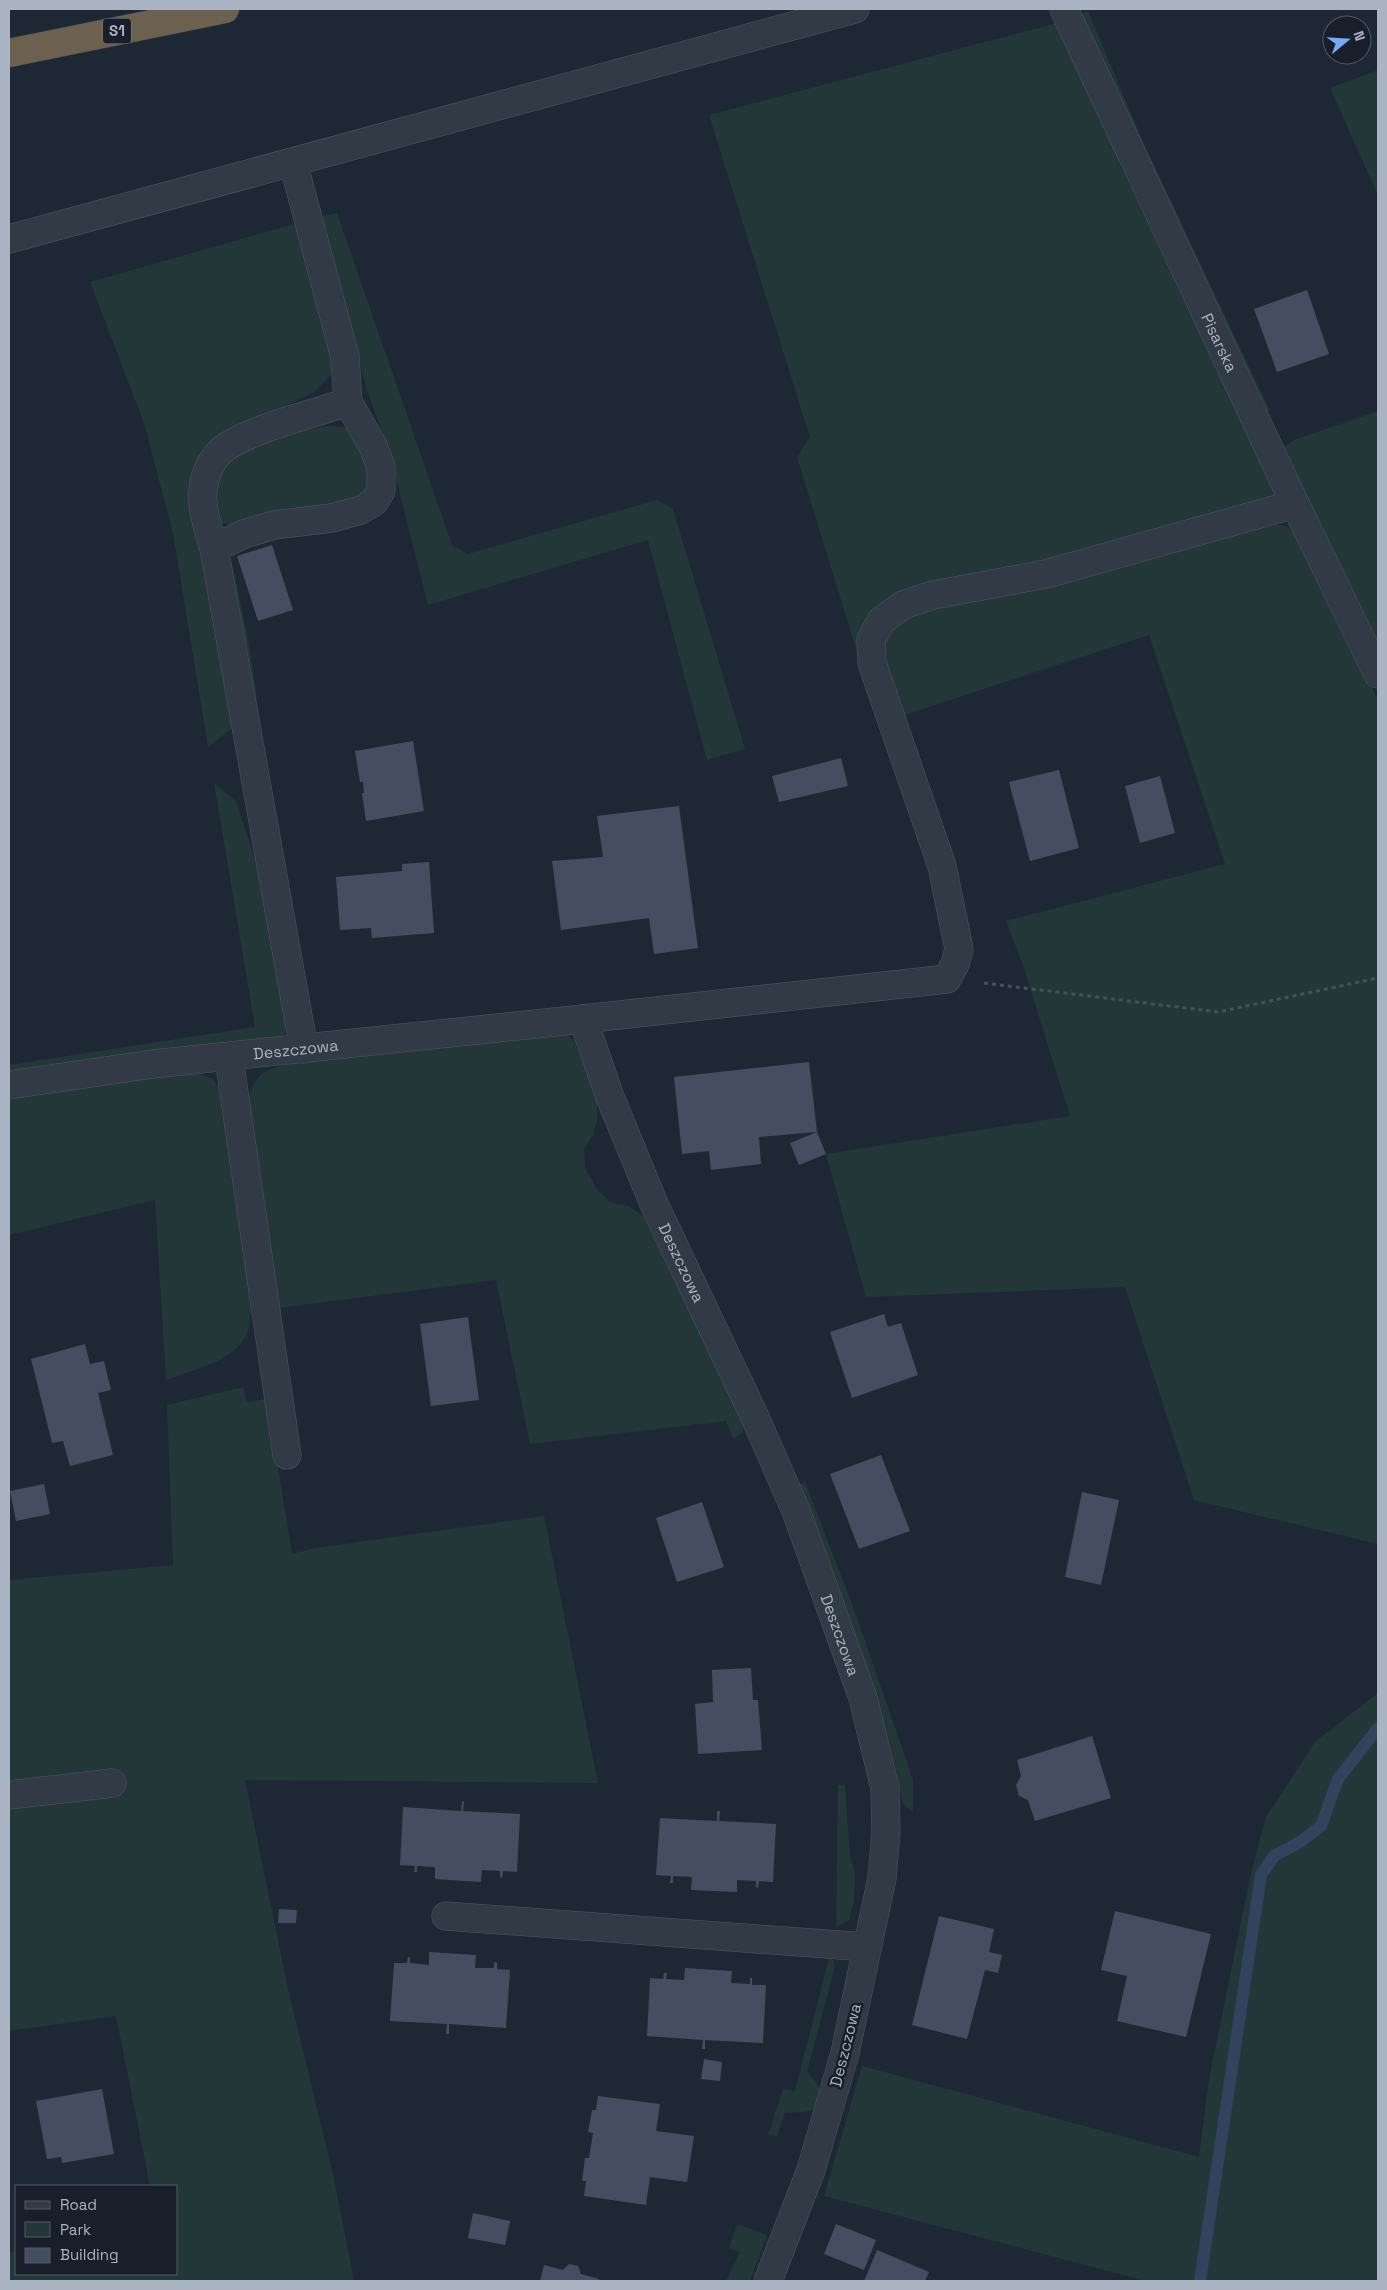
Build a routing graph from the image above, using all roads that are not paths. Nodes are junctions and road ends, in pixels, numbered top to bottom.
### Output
1 (225, 9) edge
2 (855, 9) edge
3 (1064, 9) edge
4 (9, 53) edge
5 (293, 162) junction
6 (9, 239) edge
7 (348, 402) junction
8 (1295, 504) junction
9 (214, 548) junction
10 (1378, 674) edge
11 (583, 1019) junction
12 (304, 1048) junction
13 (229, 1058) junction
14 (9, 1085) edge
15 (287, 1455) dead end
16 (112, 1783) dead end
17 (9, 1795) edge
18 (446, 1916) dead end
19 (867, 1947) junction
20 (768, 2281) edge

1 - 4 highway, S1
2 - 5 street
3 - 8 street, Pisarska
5 - 6 street
5 - 7 street
7 - 9 street
7 - 9 street
8 - 10 street, Pisarska
8 - 11 street, Deszczowa
9 - 12 street
11 - 12 street, Deszczowa
11 - 19 street, Deszczowa
12 - 13 street, Deszczowa
13 - 14 street, Deszczowa
13 - 15 street
16 - 17 street
18 - 19 street
19 - 20 street, Deszczowa

